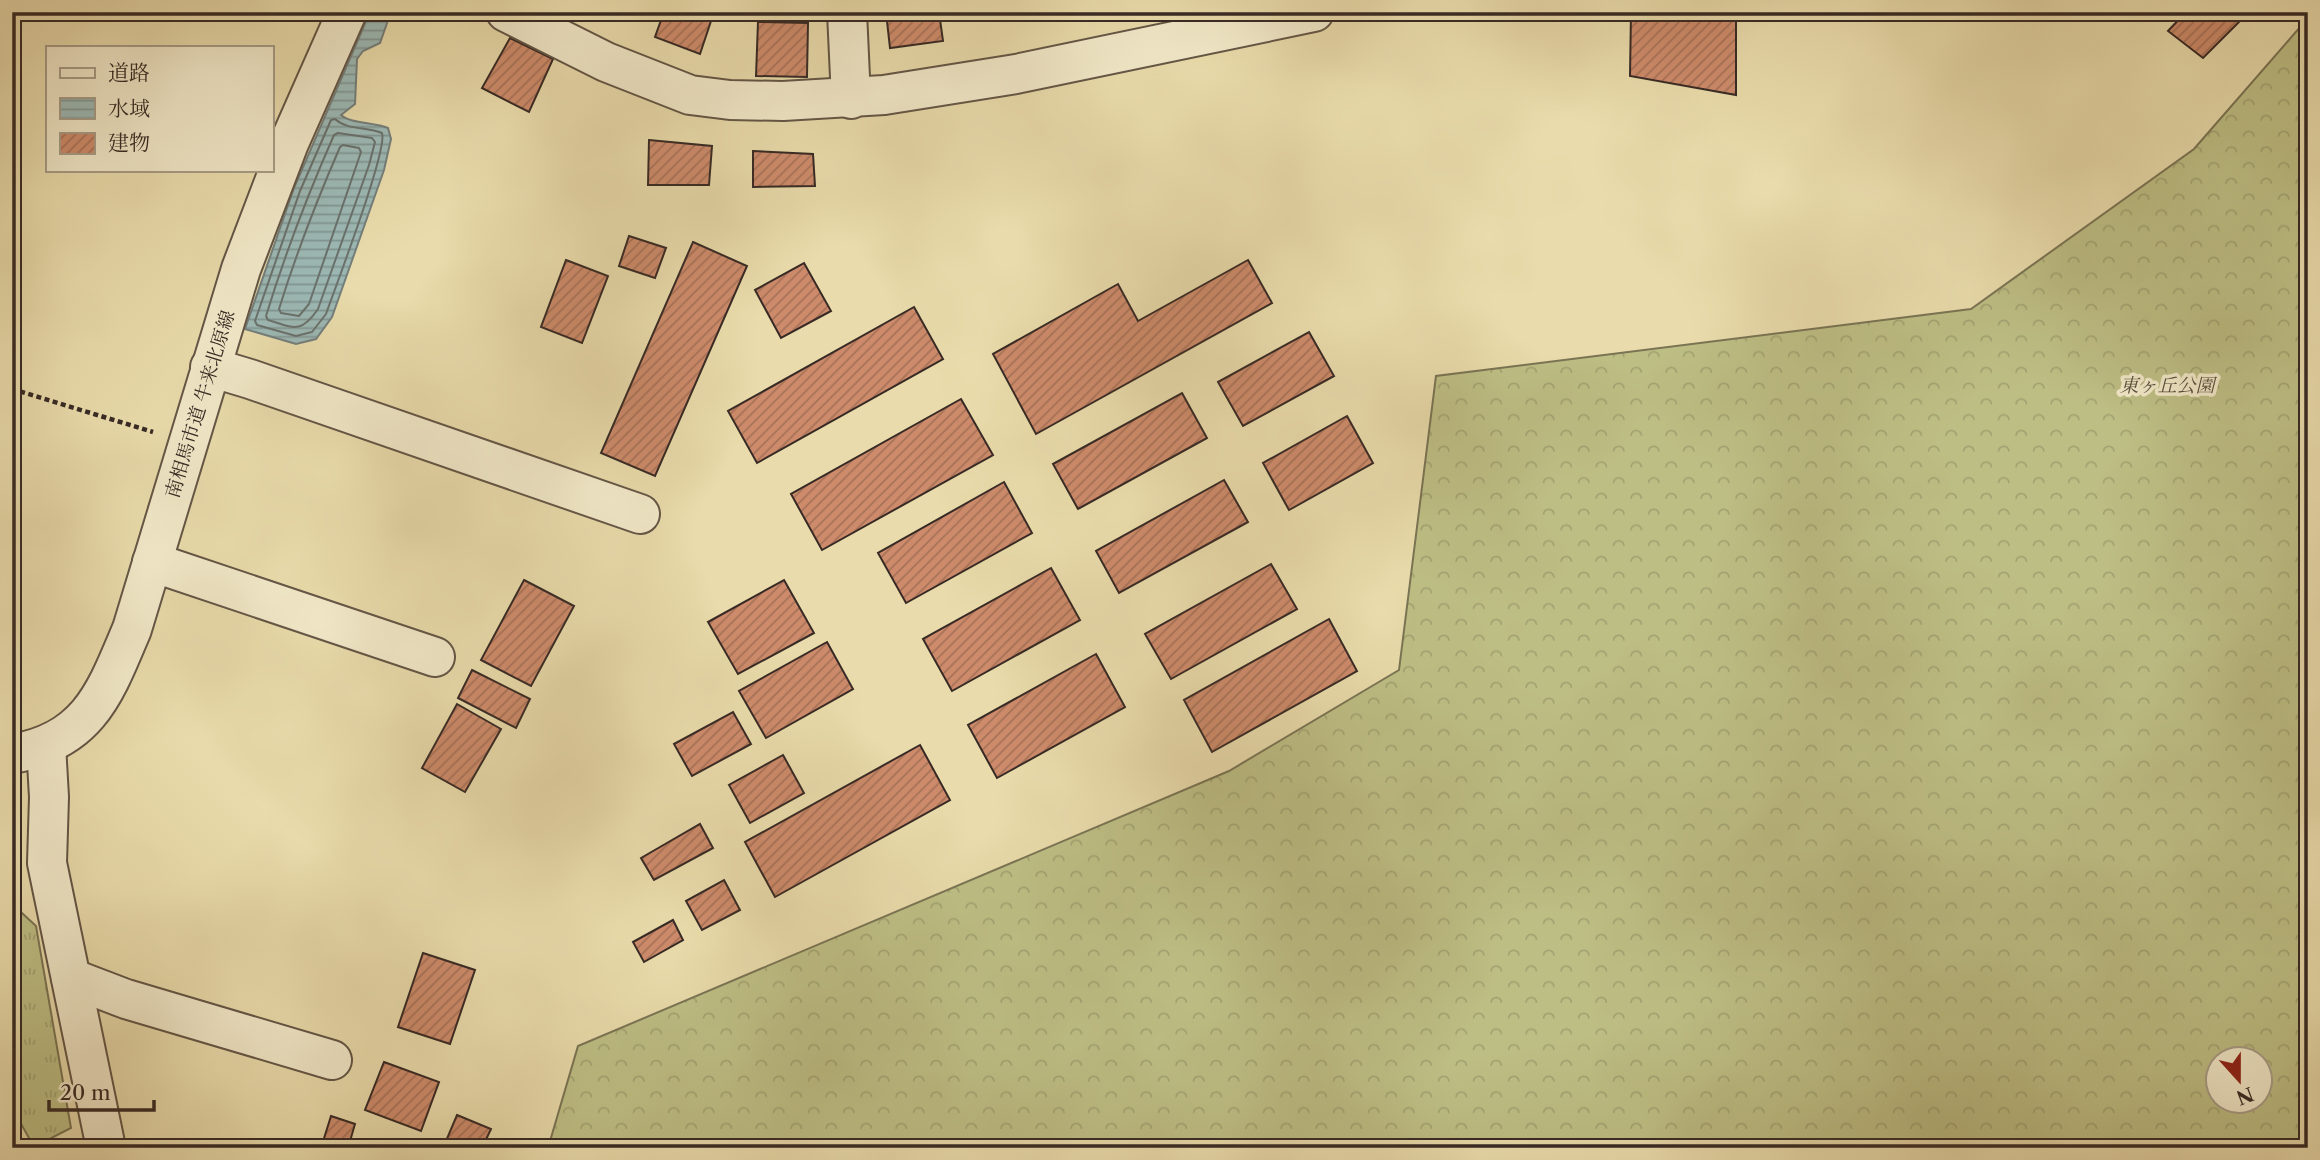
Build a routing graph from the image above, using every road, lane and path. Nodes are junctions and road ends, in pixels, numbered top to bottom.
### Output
1 (347, 12) edge
2 (506, 12) edge
3 (847, 12) edge
4 (1314, 12) edge
5 (851, 99) junction
6 (210, 367) junction
7 (12, 388) edge
8 (187, 443) junction
9 (639, 514) dead end
10 (152, 562) junction
11 (435, 657) dead end
12 (29, 750) edge
13 (71, 978) junction
14 (332, 1060) dead end
15 (106, 1148) edge

1 - 6 street, 南相馬市道 牛来北原線
2 - 5 street
3 - 5 street
4 - 5 street
6 - 8 street, 南相馬市道 牛来北原線
6 - 9 street
7 - 8 path
8 - 10 street, 南相馬市道 牛来北原線
10 - 11 street
10 - 12 street, 南相馬市道 牛来北原線
12 - 13 street
13 - 14 street
13 - 15 street

